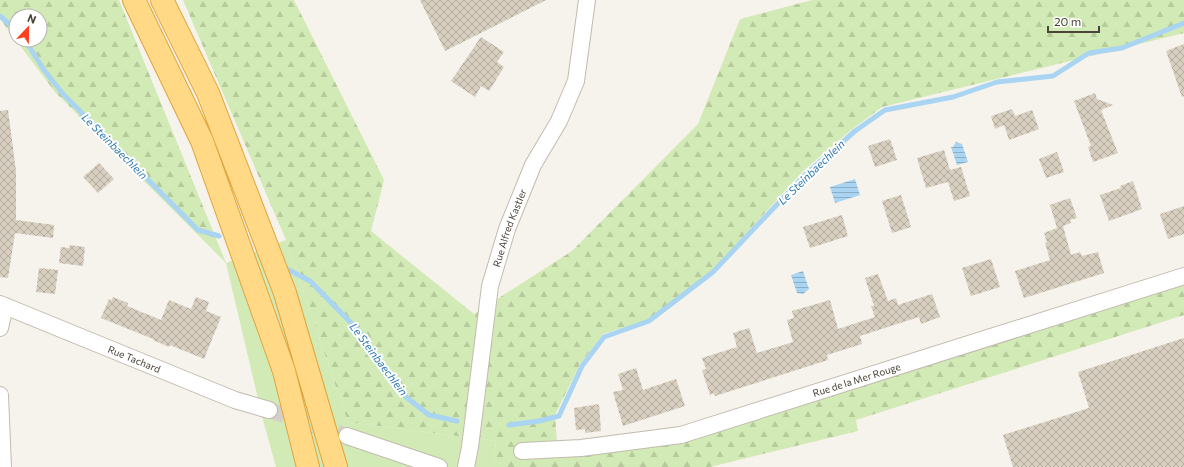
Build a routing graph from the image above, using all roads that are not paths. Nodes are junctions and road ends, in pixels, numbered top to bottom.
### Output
1 (134, 0) edge
2 (162, 0) edge
3 (587, 0) edge
4 (1184, 276) edge
5 (3, 305) edge
6 (0, 328) edge
7 (0, 395) edge
8 (269, 410) tunnel mouth
9 (347, 436) tunnel mouth
10 (522, 451) dead end
11 (3, 467) edge
12 (308, 467) edge
13 (336, 467) edge
14 (439, 467) edge
15 (466, 467) edge

1 - 12 highway
2 - 13 highway
3 - 15 street, Rue Alfred Kastler
4 - 10 street, Rue de la Mer Rouge
5 - 6 street
5 - 8 street, Rue Tachard
7 - 11 street
9 - 14 street

